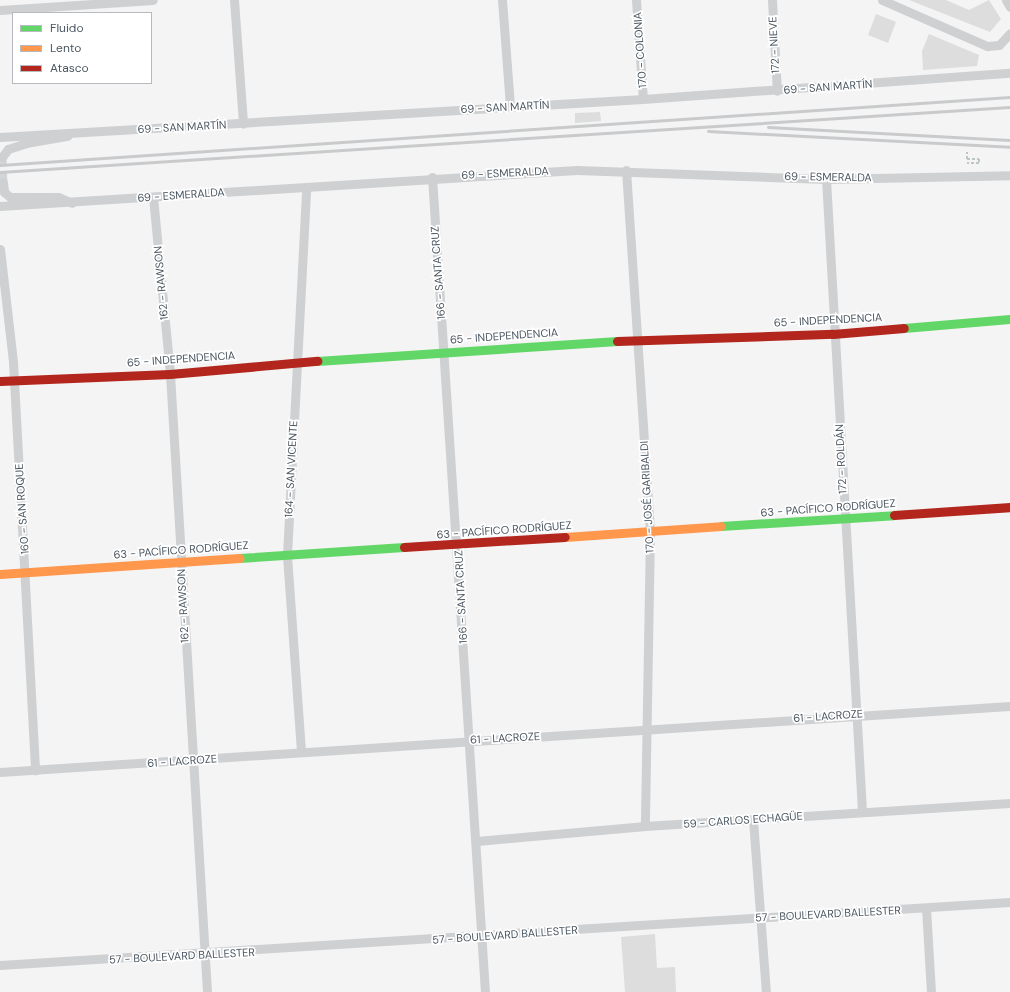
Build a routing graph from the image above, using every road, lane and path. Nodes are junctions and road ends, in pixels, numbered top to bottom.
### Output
1 (153, 0) edge
2 (234, 0) edge
3 (502, 0) edge
4 (636, 0) edge
5 (772, 0) edge
6 (882, 0) edge
7 (0, 10) edge
8 (1010, 33) edge
9 (1010, 73) edge
10 (777, 91) junction
11 (643, 99) junction
12 (510, 107) junction
13 (243, 124) junction
14 (75, 133) junction
15 (0, 137) edge
16 (967, 152) dead end
17 (2, 157) dead end
18 (966, 159) junction
19 (626, 170) junction
20 (1010, 175) edge
21 (432, 177) junction
22 (826, 179) junction
23 (2, 182) dead end
24 (306, 187) junction
25 (153, 197) junction
26 (73, 204) junction
27 (0, 206) edge
28 (0, 249) edge
29 (1010, 319) edge
30 (833, 334) junction
31 (638, 339) junction
32 (444, 352) junction
33 (297, 362) junction
34 (170, 374) junction
35 (14, 380) junction
36 (0, 381) edge
37 (1010, 507) edge
38 (844, 519) junction
39 (650, 532) junction
40 (458, 545) junction
41 (287, 554) junction
42 (181, 563) junction
43 (26, 572) junction
44 (0, 574) edge
45 (1010, 706) edge
46 (854, 714) junction
47 (649, 729) junction
48 (469, 740) junction
49 (301, 750) junction
50 (191, 761) junction
51 (35, 770) junction
52 (0, 772) edge
53 (1010, 803) edge
54 (862, 811) junction
55 (753, 820) junction
56 (645, 826) junction
57 (477, 841) junction
58 (1010, 902) edge
59 (926, 908) junction
60 (761, 918) junction
61 (482, 937) junction
62 (205, 955) junction
63 (0, 965) edge
64 (207, 992) edge
65 (485, 992) edge
66 (766, 992) edge
67 (931, 992) edge

1 - 7 street
2 - 13 street
3 - 12 street
4 - 11 street, 170 - COLONIA
5 - 10 street, 172 - NIEVE
6 - 8 street
9 - 10 street, 69 - SAN MARTÍN
10 - 11 street, 69 - SAN MARTÍN
11 - 12 street, 69 - SAN MARTÍN
12 - 13 street, 69 - SAN MARTÍN
13 - 14 street, 69 - SAN MARTÍN
14 - 15 street, 69 - SAN MARTÍN
14 - 17 street
16 - 18 path
18 - 18 path
19 - 21 street, 69 - ESMERALDA
19 - 22 street, 69 - ESMERALDA
19 - 31 street, 170 - JOSÉ GARIBALDI
20 - 22 street, 69 - ESMERALDA
21 - 24 street, 69 - ESMERALDA
21 - 32 street, 166 - SANTA CRUZ
22 - 30 street, 172 - ROLDÁN
23 - 26 street
24 - 25 street, 69 - ESMERALDA
24 - 33 street, 164 - SAN VICENTE
25 - 26 street, 69 - ESMERALDA
25 - 34 street, 162 - RAWSON
26 - 27 street, 69 - ESMERALDA
28 - 35 street, 160 - SAN ROQUE
29 - 30 street, 65 - INDEPENDENCIA
30 - 31 street, 65 - INDEPENDENCIA
30 - 38 street, 172 - ROLDÁN
31 - 32 street, 65 - INDEPENDENCIA
31 - 39 street, 170 - JOSÉ GARIBALDI
32 - 33 street, 65 - INDEPENDENCIA
32 - 40 street, 166 - SANTA CRUZ
33 - 34 street, 65 - INDEPENDENCIA
33 - 41 street, 164 - SAN VICENTE
34 - 35 street, 65 - INDEPENDENCIA
34 - 42 street, 162 - RAWSON
35 - 36 street, 65 - INDEPENDENCIA
35 - 43 street, 160 - SAN ROQUE
37 - 38 street, 63 - PACÍFICO RODRÍGUEZ
38 - 39 street, 63 - PACÍFICO RODRÍGUEZ
38 - 46 street, 172 - ROLDÁN
39 - 40 street, 63 - PACÍFICO RODRÍGUEZ
39 - 47 street, 170 - JOSÉ GARIBALDI
40 - 41 street, 63 - PACÍFICO RODRÍGUEZ
40 - 48 street, 166 - SANTA CRUZ
41 - 42 street, 63 - PACÍFICO RODRÍGUEZ
41 - 49 street, 164 - SAN VICENTE
42 - 43 street, 63 - PACÍFICO RODRÍGUEZ
42 - 50 street, 162 - RAWSON
43 - 44 street, 63 - PACÍFICO RODRÍGUEZ
43 - 51 street, 160 - SAN ROQUE
45 - 46 street, 61 - LACROZE
46 - 47 street, 61 - LACROZE
46 - 54 street, 172 - ROLDÁN
47 - 48 street, 61 - LACROZE
47 - 56 street, 170 - JOSÉ GARIBALDI
48 - 49 street, 61 - LACROZE
48 - 57 street, 166 - SANTA CRUZ
49 - 50 street, 61 - LACROZE
50 - 51 street, 61 - LACROZE
50 - 62 street, 162 - RAWSON
51 - 52 street, 61 - LACROZE
53 - 54 street, 59 - CARLOS ECHAGÜE
54 - 55 street, 59 - CARLOS ECHAGÜE
55 - 56 street, 59 - CARLOS ECHAGÜE
55 - 60 street
56 - 57 street, 59 - CARLOS ECHAGÜE
57 - 61 street, 166 - SANTA CRUZ
58 - 59 street, 57 - BOULEVARD BALLESTER
59 - 60 street, 57 - BOULEVARD BALLESTER
59 - 67 street
60 - 61 street, 57 - BOULEVARD BALLESTER
60 - 66 street
61 - 62 street, 57 - BOULEVARD BALLESTER
61 - 65 street, 166 - SANTA CRUZ
62 - 63 street, 57 - BOULEVARD BALLESTER
62 - 64 street, 162 - RAWSON

